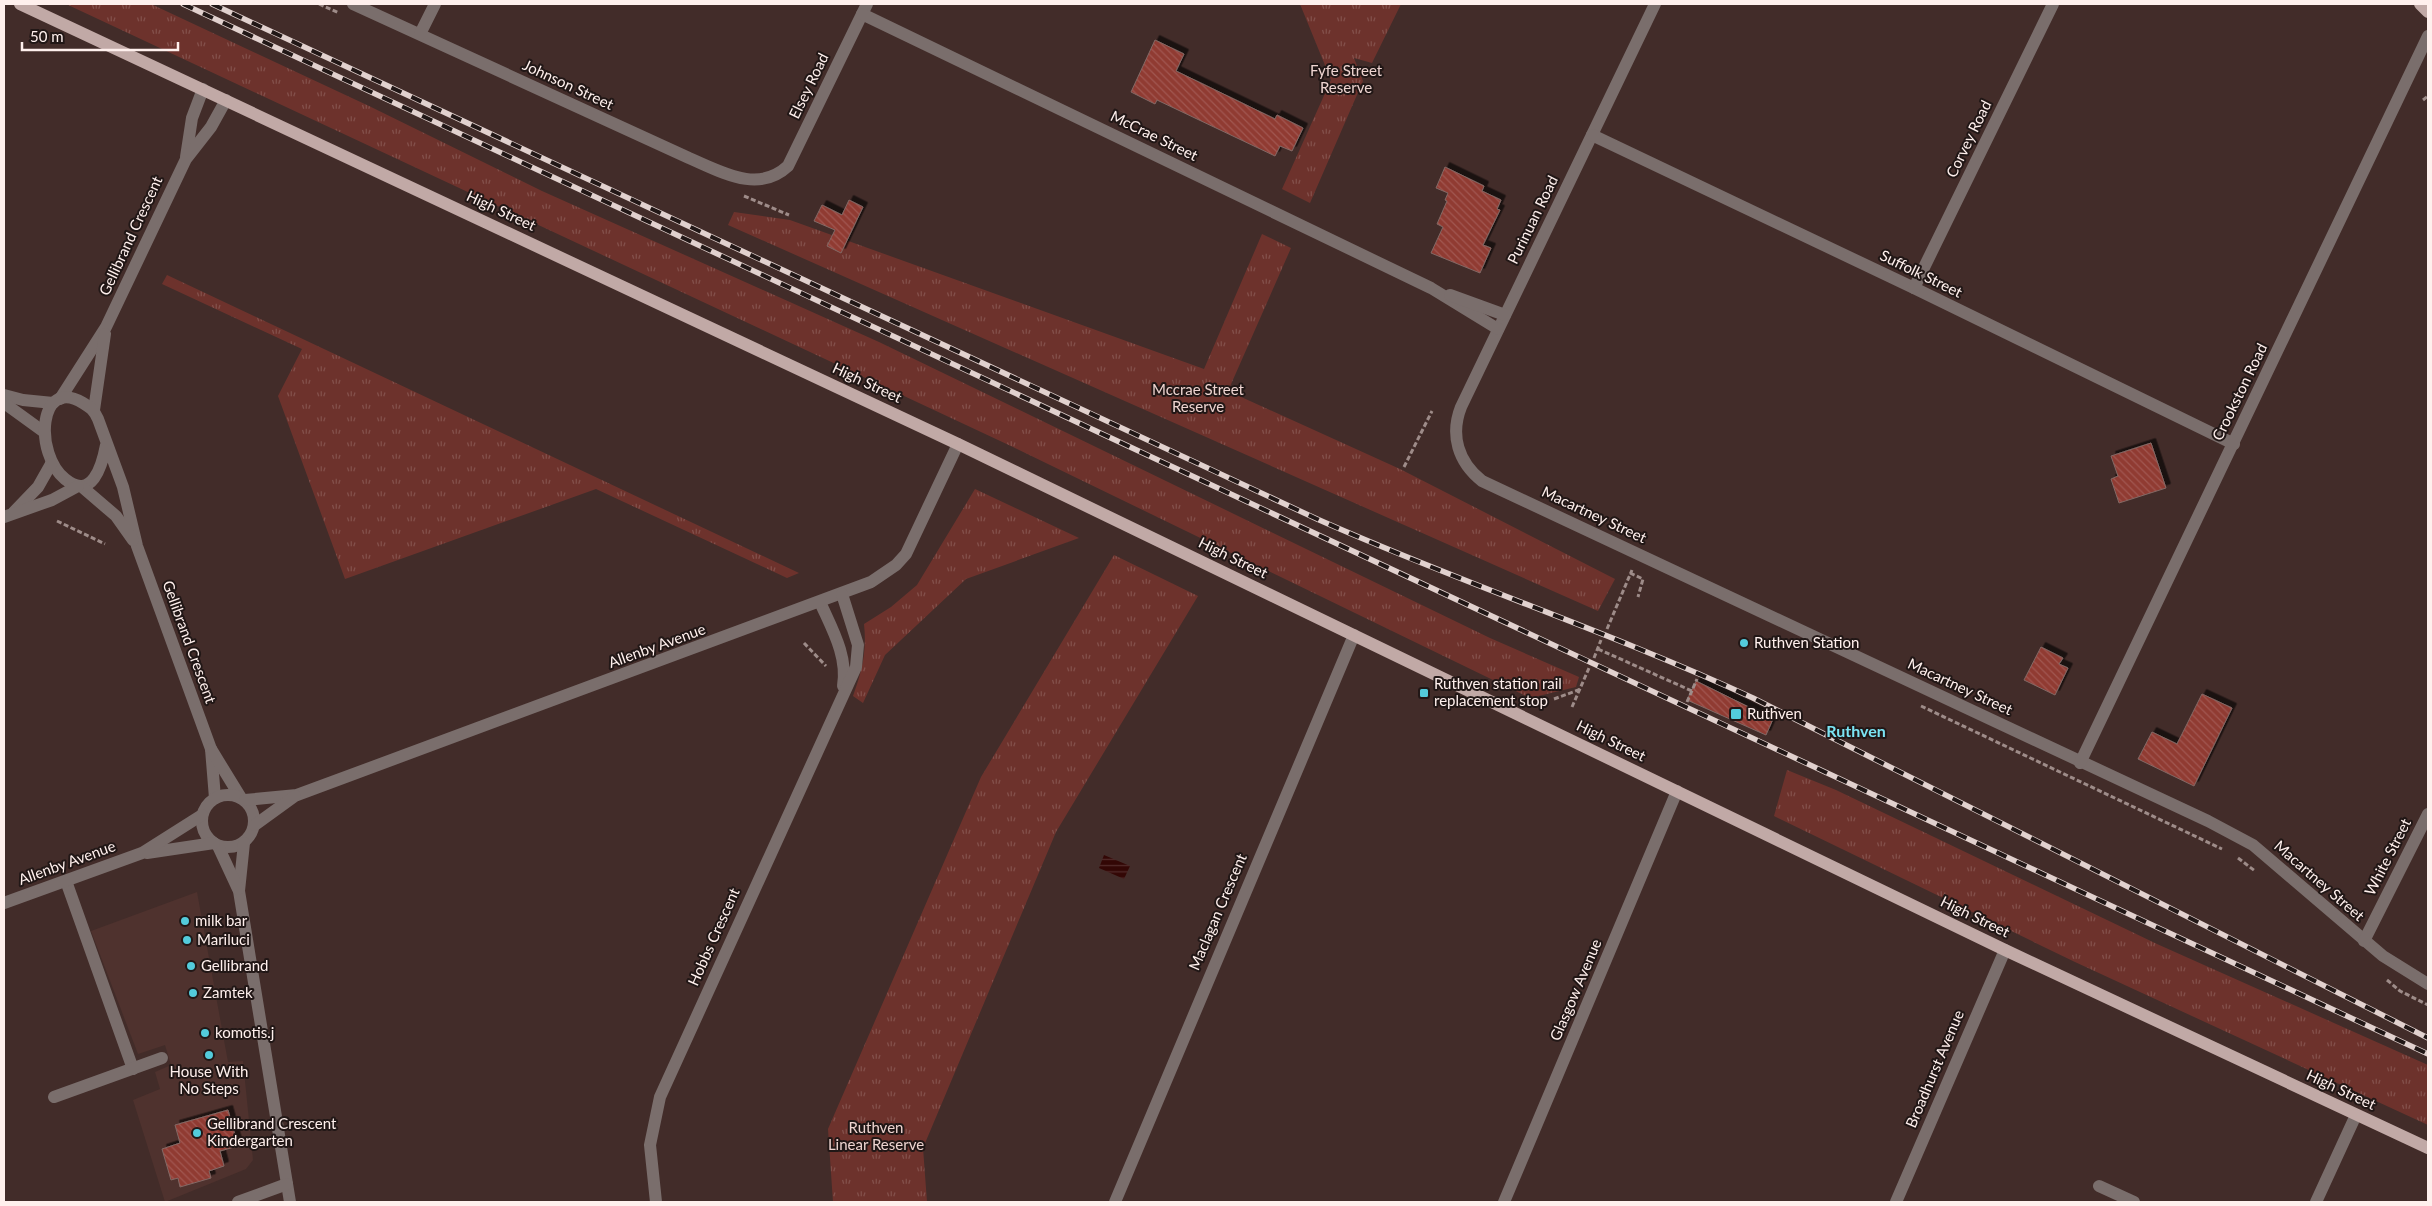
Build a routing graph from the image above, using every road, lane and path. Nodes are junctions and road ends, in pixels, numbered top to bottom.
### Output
1 (20, 4) edge
2 (354, 4) edge
3 (435, 4) edge
4 (1655, 4) edge
5 (2053, 4) edge
6 (2420, 4) edge
7 (865, 9) edge
8 (2428, 12) edge
9 (420, 34) junction
10 (2428, 36) edge
11 (204, 89) junction
12 (2428, 96) edge
13 (226, 100) junction
14 (2423, 100) dead end
15 (1592, 135) junction
16 (186, 159) junction
17 (774, 178) joint
18 (1431, 288) junction
19 (1914, 288) junction
20 (1506, 315) junction
21 (106, 327) junction
22 (1498, 329) junction
23 (4, 395) edge
24 (57, 401) junction
25 (4, 403) edge
26 (94, 410) junction
27 (1432, 411) dead end
28 (44, 432) junction
29 (958, 444) junction
30 (2234, 444) junction
31 (106, 445) junction
32 (1460, 454) joint
33 (51, 464) junction
34 (1404, 467) dead end
35 (79, 486) junction
36 (8, 516) edge
37 (57, 521) dead end
38 (105, 544) dead end
39 (137, 546) junction
40 (842, 594) junction
41 (1638, 597) dead end
42 (820, 602) junction
43 (1607, 629) dead end
44 (1354, 635) junction
45 (1602, 640) dead end
46 (804, 643) dead end
47 (1598, 649) junction
48 (1594, 658) dead end
49 (826, 667) dead end
50 (1589, 668) dead end
51 (1697, 679) dead end
52 (1581, 689) junction
53 (1692, 690) junction
54 (842, 694) junction
55 (1554, 699) dead end
56 (1687, 702) dead end
57 (1918, 704) dead end
58 (1572, 707) dead end
59 (211, 749) junction
60 (2080, 763) junction
61 (1677, 791) junction
62 (297, 795) junction
63 (215, 798) junction
64 (243, 799) junction
65 (2428, 814) edge
66 (202, 815) junction
67 (254, 825) junction
68 (244, 843) junction
69 (216, 844) junction
70 (2224, 850) dead end
71 (142, 853) junction
72 (2231, 854) dead end
73 (2260, 875) dead end
74 (66, 881) junction
75 (239, 891) junction
76 (4, 903) edge
77 (2364, 941) junction
78 (2005, 950) junction
79 (2380, 975) dead end
80 (2428, 984) edge
81 (2428, 1005) edge
82 (162, 1058) dead end
83 (133, 1068) junction
84 (54, 1097) dead end
85 (2356, 1115) junction
86 (2428, 1148) edge
87 (287, 1184) junction
88 (2099, 1186) dead end
89 (238, 1202) edge
90 (290, 1202) edge
91 (656, 1202) edge
92 (1115, 1202) edge
93 (1504, 1202) edge
94 (1896, 1202) edge
95 (2134, 1202) edge
96 (2316, 1202) edge

1 - 11 main road, High Street
2 - 9 street, Johnson Street
3 - 9 street
4 - 15 street, Purinuan Road
5 - 19 street, Corvey Road
6 - 8 main road
7 - 17 street, Elsey Road
7 - 18 street, McCrae Street
9 - 17 street, Johnson Street
10 - 30 street, Crookston Road
11 - 13 main road, High Street
11 - 16 street, Gellibrand Crescent
12 - 14 path
13 - 16 street, Gellibrand Crescent
13 - 29 main road, High Street
15 - 19 street, Suffolk Street
15 - 20 street, Purinuan Road
16 - 21 street, Gellibrand Crescent
18 - 20 street, McCrae Street
18 - 22 street, McCrae Street
19 - 30 street, Suffolk Street
20 - 22 street, Purinuan Road
21 - 24 street, Gellibrand Crescent
21 - 26 street, Gellibrand Crescent
22 - 32 street, Purinuan Road
23 - 24 street
24 - 26 street
24 - 28 street
25 - 28 street
26 - 31 street
27 - 34 path
28 - 33 street
29 - 40 street, Allenby Avenue
29 - 44 main road, High Street
30 - 60 street, Crookston Road
31 - 35 street
31 - 39 street, Gellibrand Crescent
32 - 60 street, Macartney Street
33 - 35 street
33 - 36 street
35 - 36 street
35 - 39 street, Gellibrand Crescent
37 - 38 path
39 - 59 street, Gellibrand Crescent
40 - 42 street, Allenby Avenue
40 - 54 street, Hobbs Crescent
41 - 43 path
42 - 54 street, Hobbs Crescent
42 - 62 street, Allenby Avenue
44 - 61 main road, High Street
44 - 92 street, Maclagan Crescent
45 - 47 path
46 - 49 path
47 - 48 path
47 - 53 path
50 - 52 path
51 - 53 path
52 - 55 path
52 - 58 path
53 - 56 path
54 - 91 street, Hobbs Crescent
57 - 70 path
59 - 63 street, Gellibrand Crescent
59 - 64 street, Gellibrand Crescent
60 - 77 street, Macartney Street
61 - 78 main road, High Street
61 - 93 street, Glasgow Avenue
62 - 64 street, Allenby Avenue
62 - 67 street, Allenby Avenue
63 - 64 street
63 - 66 street
64 - 67 street
65 - 77 street, White Street
66 - 69 street
66 - 71 street, Allenby Avenue
67 - 68 street
68 - 69 street
68 - 75 street
69 - 71 street, Allenby Avenue
69 - 75 street
71 - 74 street, Allenby Avenue
72 - 73 path
74 - 76 street, Allenby Avenue
74 - 83 street
75 - 87 street
77 - 80 street, Macartney Street
78 - 85 main road, High Street
78 - 94 street, Broadhurst Avenue
79 - 81 path
82 - 83 street
83 - 84 street
85 - 86 main road, High Street
85 - 96 street
87 - 89 street
87 - 90 street
88 - 95 street

